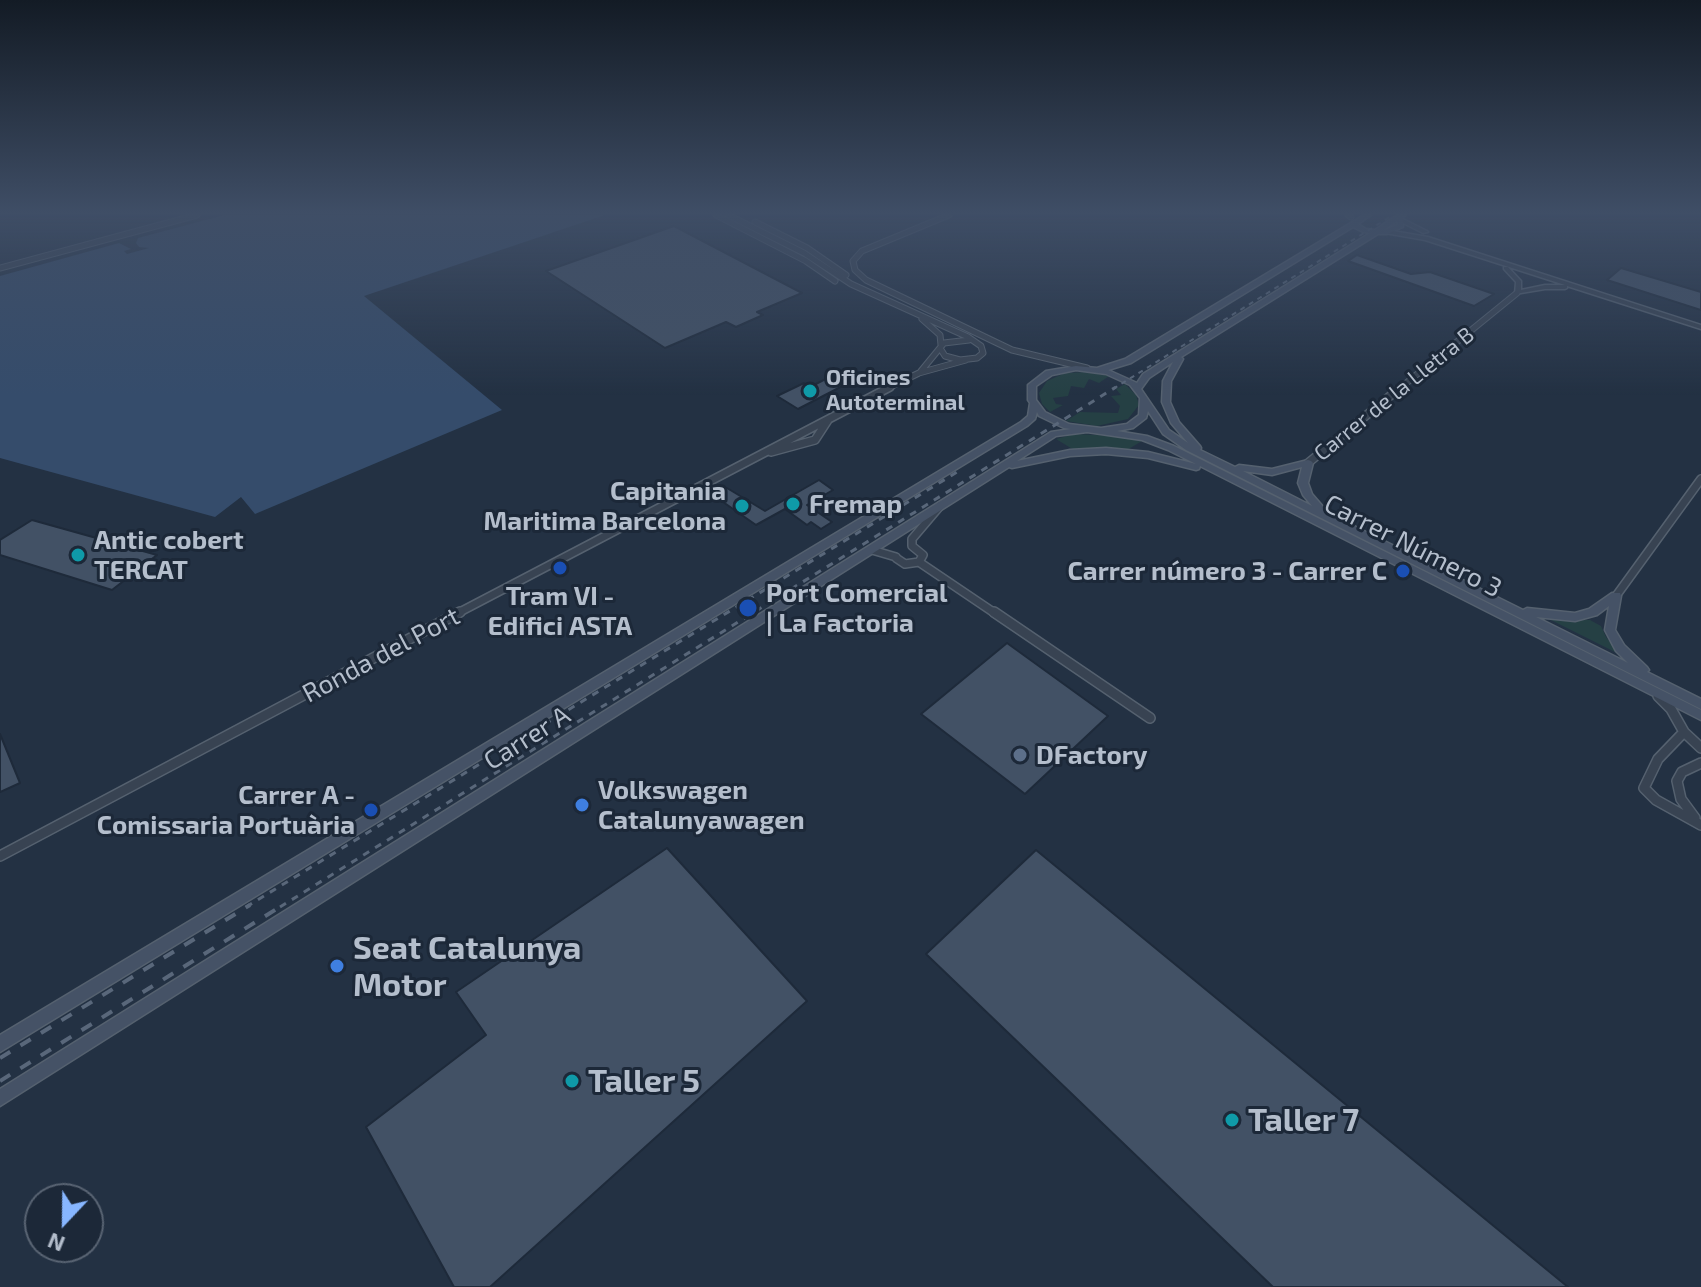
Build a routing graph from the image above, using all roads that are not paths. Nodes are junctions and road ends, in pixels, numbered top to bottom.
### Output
1 (826, 275) edge
2 (835, 275) edge
3 (848, 275) edge
4 (860, 275) edge
5 (1269, 275) edge
6 (1308, 275) edge
7 (1514, 275) edge
8 (1539, 275) junction
9 (1560, 275) edge
10 (1572, 279) junction
11 (1520, 285) junction
12 (1532, 289) junction
13 (1586, 291) junction
14 (1517, 293) junction
15 (884, 299) junction
16 (913, 312) junction
17 (1701, 320) edge
18 (1701, 327) edge
19 (973, 341) junction
20 (941, 346) junction
21 (1182, 354) junction
22 (966, 360) junction
23 (1095, 369) junction
24 (919, 373) junction
25 (1138, 388) junction
26 (1146, 402) junction
27 (1033, 404) junction
28 (828, 420) junction
29 (1084, 430) junction
30 (1101, 431) junction
31 (762, 455) junction
32 (1206, 457) junction
33 (1308, 463) junction
34 (1220, 464) junction
35 (1000, 468) junction
36 (1223, 476) junction
37 (1701, 479) edge
38 (940, 506) junction
39 (1339, 523) junction
40 (872, 550) junction
41 (919, 562) junction
42 (1616, 596) junction
43 (1505, 606) junction
44 (1663, 685) junction
45 (1647, 688) junction
46 (1701, 704) edge
47 (1701, 715) edge
48 (1150, 718) dead end
49 (1684, 732) junction
50 (1701, 748) edge
51 (1701, 763) edge
52 (1701, 825) edge
53 (0, 856) edge
54 (0, 1044) edge
55 (0, 1098) edge

1 - 15 street
2 - 15 street
3 - 15 street
4 - 23 street
5 - 23 main road
6 - 21 main road
7 - 11 street
8 - 10 street
8 - 11 street
8 - 12 street
8 - 13 street
9 - 10 street
10 - 17 street
11 - 14 street
12 - 13 street
12 - 14 street
13 - 18 street
14 - 33 street, Carrer de la Lletra B
15 - 16 street
16 - 19 street
16 - 20 street
19 - 20 street
19 - 22 street
20 - 22 street
20 - 24 street
21 - 25 main road
21 - 32 main road
22 - 24 street
23 - 25 main road
23 - 27 main road, Carrer A
24 - 28 street, Ronda del Port
25 - 26 main road, Carrer Número 3
26 - 30 main road
26 - 32 main road, Carrer Número 3
27 - 29 main road
27 - 54 main road, Carrer A
28 - 31 street, Ronda del Port
28 - 31 street, Ronda del Port
29 - 30 main road
29 - 35 main road, Carrer A
30 - 36 main road, Carrer Número 3
31 - 53 street, Ronda del Port
32 - 34 main road, Carrer Número 3
33 - 34 main road
33 - 39 main road
34 - 39 main road, Carrer Número 3
35 - 36 main road
35 - 38 main road, Carrer A
36 - 45 main road, Carrer Número 3
37 - 42 street
38 - 40 main road, Carrer A
38 - 41 street
39 - 43 main road, Carrer Número 3
40 - 41 street
40 - 55 main road, Carrer A
41 - 48 street
42 - 43 main road
42 - 44 main road
43 - 44 main road, Carrer Número 3
44 - 46 main road, Carrer Número 3
45 - 47 main road, Carrer Número 3
45 - 49 street
49 - 50 street
49 - 52 street
51 - 52 street

